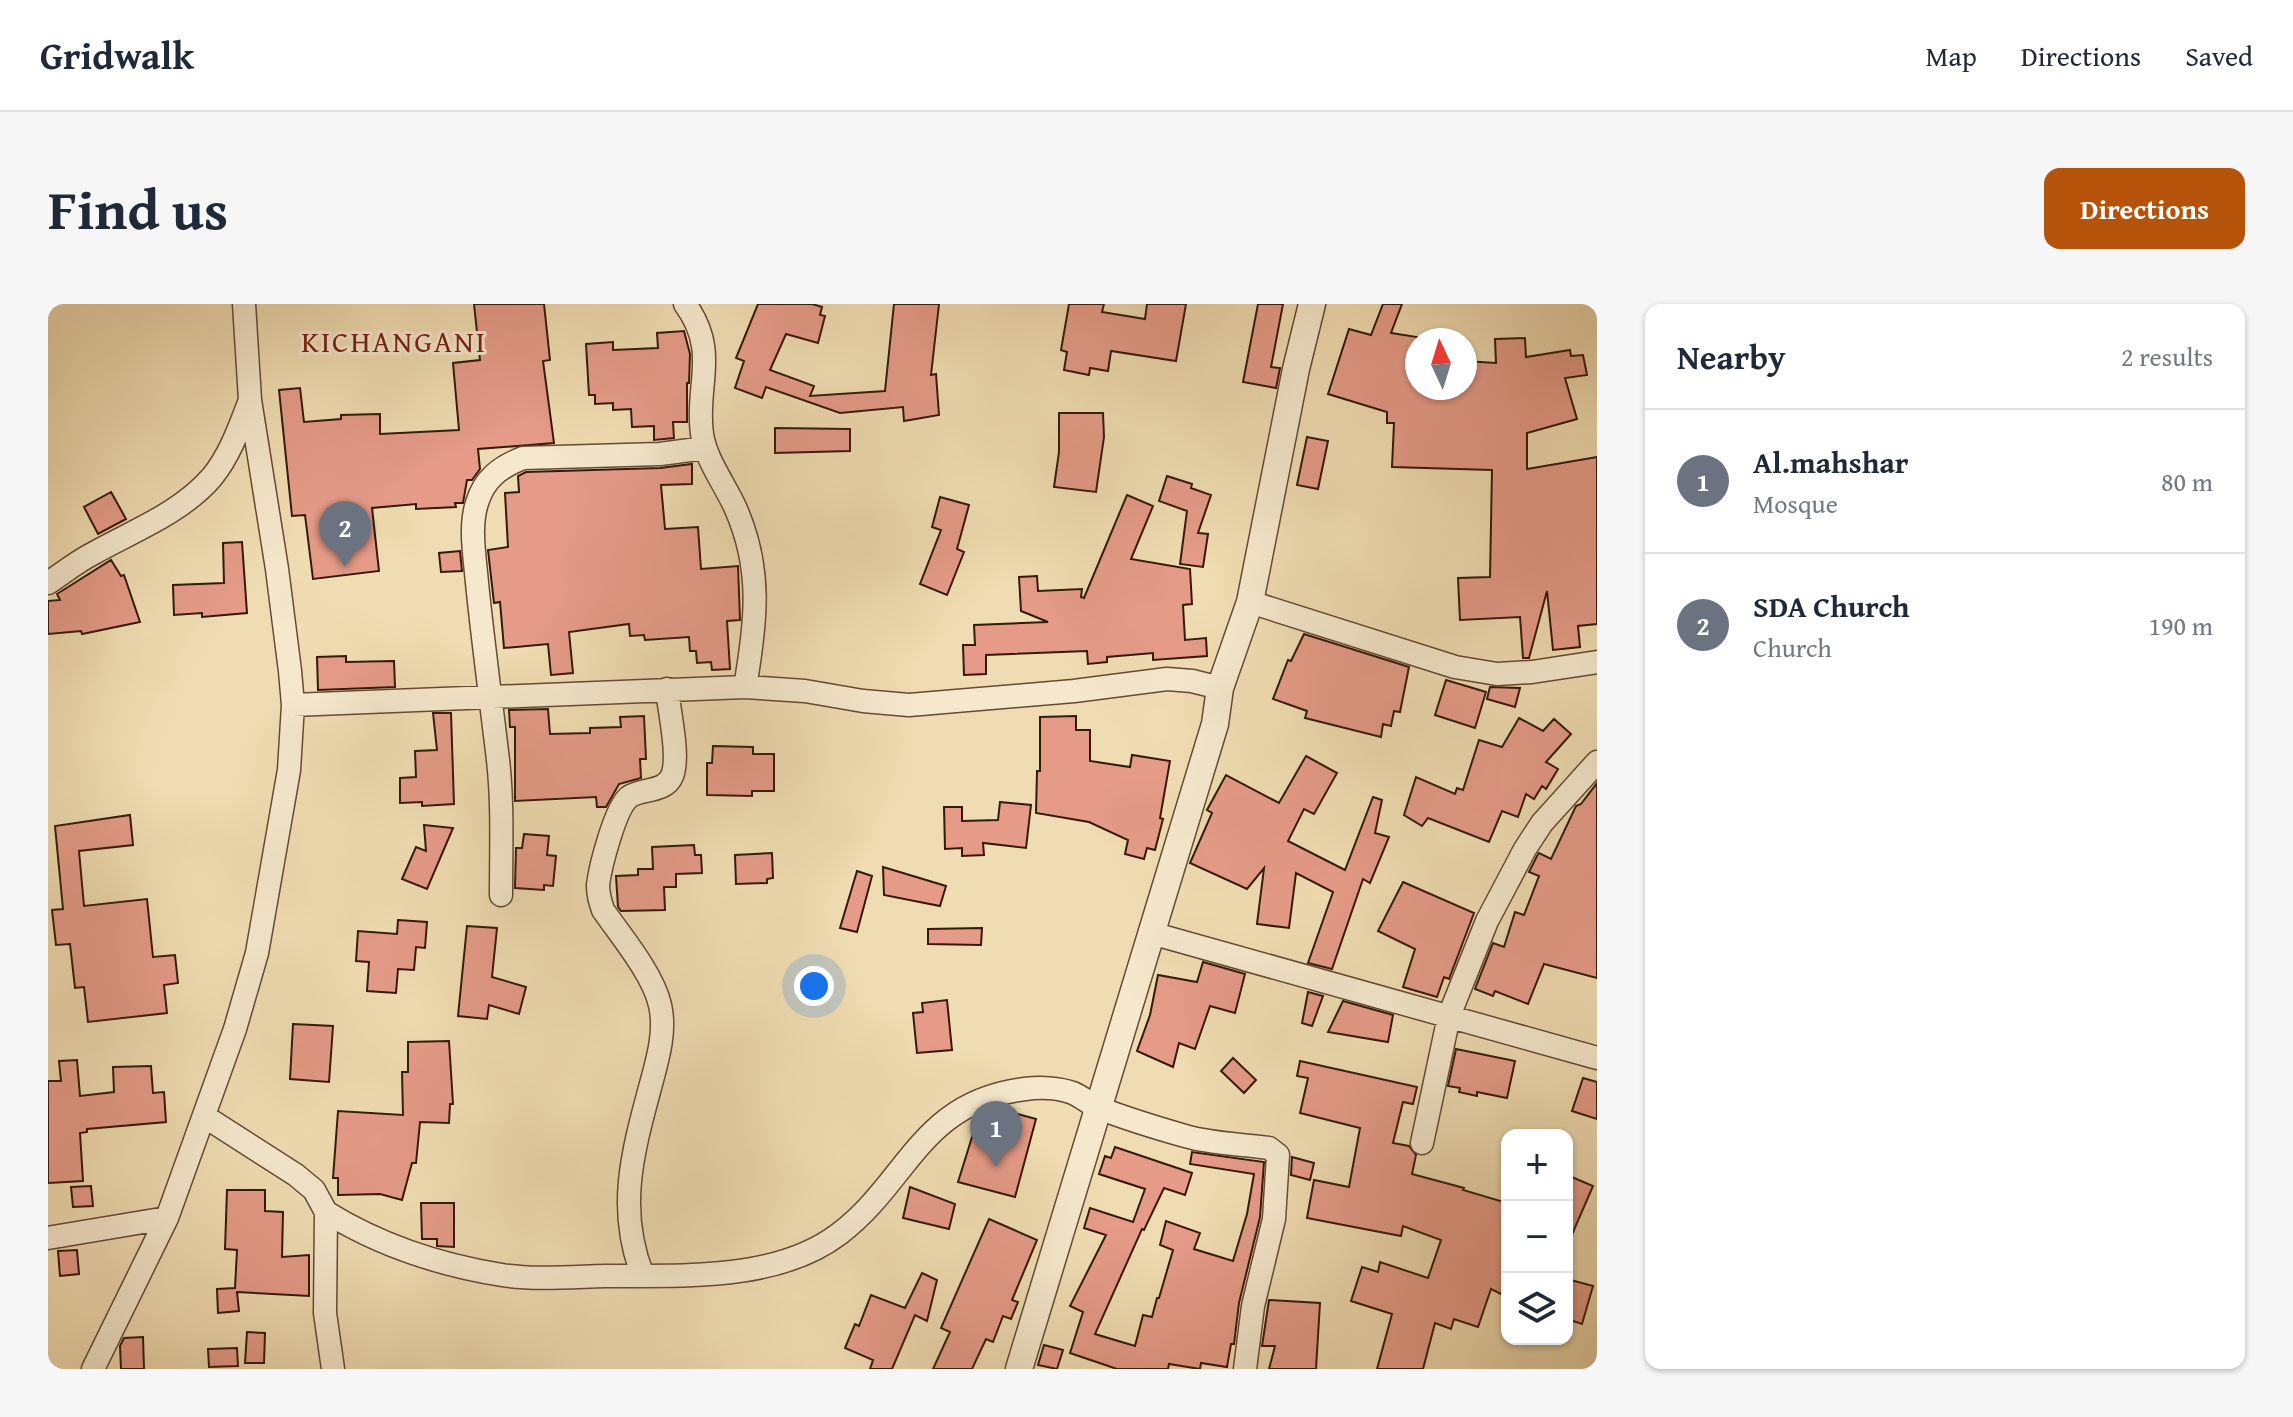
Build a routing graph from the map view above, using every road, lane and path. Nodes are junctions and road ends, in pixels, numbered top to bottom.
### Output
1 (244, 304) edge
2 (685, 304) edge
3 (1312, 304) edge
4 (250, 400) junction
5 (705, 448) junction
6 (48, 583) edge
7 (1250, 602) junction
8 (1597, 662) edge
9 (745, 687) junction
10 (1220, 688) junction
11 (667, 689) junction
12 (489, 698) junction
13 (293, 705) junction
14 (1597, 762) edge
15 (501, 895) dead end
16 (1151, 933) junction
17 (1449, 1016) junction
18 (1597, 1058) edge
19 (1098, 1107) junction
20 (204, 1116) junction
21 (1422, 1143) dead end
22 (326, 1212) junction
23 (167, 1218) junction
24 (48, 1238) edge
25 (643, 1276) junction
26 (93, 1369) edge
27 (333, 1369) edge
28 (1019, 1369) edge
29 (1245, 1369) edge

1 - 4 street
2 - 5 street
3 - 7 street
4 - 6 street
4 - 13 street
5 - 9 street
5 - 12 street
7 - 8 street
7 - 10 street
9 - 10 street
9 - 11 street
10 - 16 street
11 - 12 street
11 - 25 street
12 - 13 street
12 - 15 street
13 - 20 street
14 - 17 street
16 - 17 street
16 - 19 street
17 - 18 street
17 - 21 street
19 - 25 street
19 - 28 street
19 - 29 street
20 - 22 street
20 - 23 street
22 - 25 street
22 - 27 street
23 - 24 street
23 - 26 street

